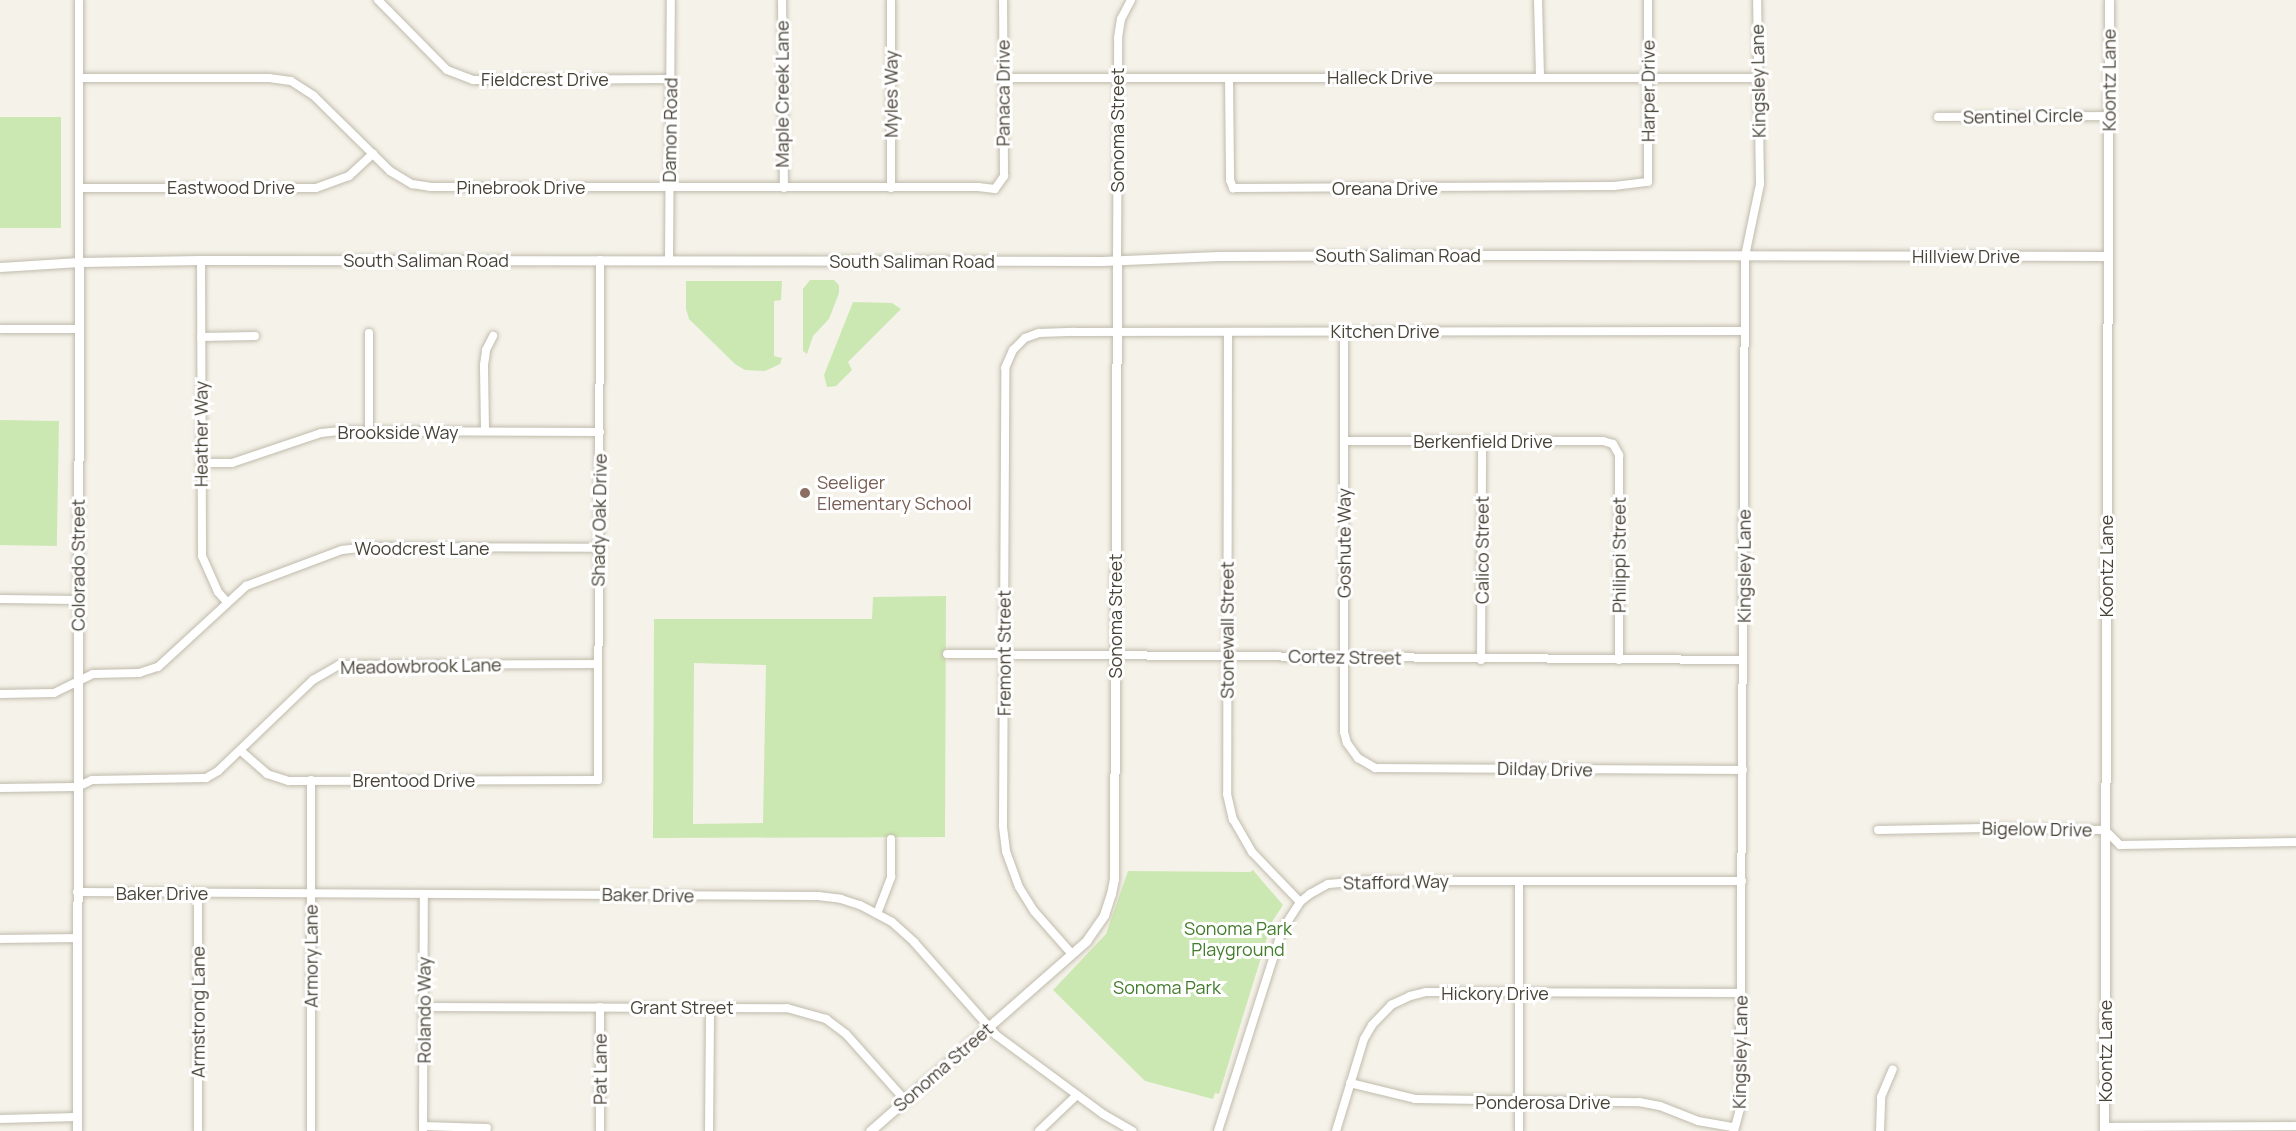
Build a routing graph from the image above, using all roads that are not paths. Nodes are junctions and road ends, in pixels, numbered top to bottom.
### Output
1 (79, 0) edge
2 (671, 0) edge
3 (782, 0) edge
4 (891, 0) edge
5 (1003, 0) edge
6 (1131, 0) edge
7 (1538, 0) edge
8 (1648, 0) edge
9 (1757, 0) edge
10 (2109, 0) edge
11 (381, 1) edge
12 (1540, 77) junction
13 (79, 78) junction
14 (671, 78) junction
15 (1003, 78) junction
16 (1117, 78) junction
17 (1229, 78) junction
18 (1757, 78) junction
19 (1648, 79) junction
20 (2109, 116) junction
21 (1938, 117) dead end
22 (373, 154) junction
23 (1648, 182) joint
24 (1000, 184) joint
25 (79, 188) junction
26 (670, 188) junction
27 (784, 188) junction
28 (891, 188) junction
29 (1824, 254) joint
30 (1745, 256) junction
31 (2107, 256) junction
32 (201, 260) junction
33 (600, 260) junction
34 (669, 261) junction
35 (1117, 261) junction
36 (79, 262) junction
37 (0, 267) edge
38 (0, 329) edge
39 (78, 329) junction
40 (1745, 331) junction
41 (1117, 332) junction
42 (1228, 332) junction
43 (1344, 332) junction
44 (369, 333) dead end
45 (255, 336) dead end
46 (493, 336) dead end
47 (201, 337) junction
48 (1025, 338) joint
49 (369, 431) junction
50 (485, 431) junction
51 (600, 432) junction
52 (1344, 441) junction
53 (1482, 441) junction
54 (1618, 450) joint
55 (201, 464) junction
56 (600, 548) junction
57 (0, 599) edge
58 (78, 600) junction
59 (227, 602) junction
60 (947, 654) dead end
61 (1004, 654) junction
62 (1115, 654) junction
63 (1227, 655) junction
64 (1343, 658) junction
65 (1481, 660) junction
66 (1619, 660) junction
67 (1743, 660) junction
68 (598, 664) junction
69 (77, 682) junction
70 (0, 694) edge
71 (241, 751) junction
72 (1352, 752) joint
73 (1743, 770) junction
74 (311, 780) junction
75 (598, 780) joint
76 (77, 787) junction
77 (0, 788) edge
78 (1878, 830) dead end
79 (2105, 830) junction
80 (891, 839) dead end
81 (2296, 842) edge
82 (1520, 880) junction
83 (1742, 881) junction
84 (77, 892) junction
85 (198, 893) junction
86 (311, 893) junction
87 (424, 894) junction
88 (1300, 902) junction
89 (878, 914) junction
90 (77, 938) junction
91 (0, 939) edge
92 (1071, 953) junction
93 (1520, 992) junction
94 (1741, 993) junction
95 (423, 1006) junction
96 (600, 1006) junction
97 (710, 1008) junction
98 (988, 1027) junction
99 (1893, 1069) dead end
100 (1350, 1083) junction
101 (1077, 1095) junction
102 (905, 1100) junction
103 (1519, 1102) junction
104 (77, 1118) junction
105 (0, 1119) edge
106 (2296, 1126) edge
107 (487, 1128) dead end
108 (423, 1129) edge
109 (1733, 1129) edge
110 (2104, 1129) edge
111 (77, 1131) edge
112 (198, 1131) edge
113 (311, 1131) edge
114 (600, 1131) edge
115 (709, 1131) edge
116 (870, 1131) edge
117 (1039, 1131) edge
118 (1133, 1131) edge
119 (1218, 1131) edge
120 (1336, 1131) edge
121 (1519, 1131) edge
122 (1880, 1131) edge

1 - 13 street, Colorado Street
2 - 14 street, Damon Road
3 - 27 street, Maple Creek Lane
4 - 28 street, Myles Way
5 - 15 street, Panaca Drive
6 - 16 street, Sonoma Street
7 - 12 street
8 - 19 street, Harper Drive
9 - 18 street, Kingsley Lane
10 - 20 street, Koontz Lane
11 - 14 street, Fieldcrest Drive
12 - 17 street, Halleck Drive
12 - 19 street, Halleck Drive
13 - 22 street, Pinebrook Drive
13 - 25 street, Colorado Street
14 - 26 street, Damon Road
15 - 16 street, Halleck Drive
15 - 24 street, Panaca Drive
16 - 17 street, Halleck Drive
16 - 35 street, Sonoma Street
17 - 23 street, Oreana Drive
18 - 19 street, Halleck Drive
18 - 30 street, Kingsley Lane
19 - 23 street, Harper Drive
20 - 21 street, Sentinel Circle
20 - 31 street, Koontz Lane
22 - 25 street, Eastwood Drive
22 - 26 street, Pinebrook Drive
24 - 28 street, Pinebrook Drive
25 - 36 street, Colorado Street
26 - 27 street, Pinebrook Drive
26 - 34 street, Damon Road
27 - 28 street, Pinebrook Drive
29 - 30 street, South Saliman Road
29 - 31 street, Hillview Drive
30 - 35 street, South Saliman Road
30 - 40 street, Kingsley Lane
31 - 79 street, Koontz Lane
32 - 33 street, South Saliman Road
32 - 36 street, South Saliman Road
32 - 47 street, Heather Way
33 - 34 street, South Saliman Road
33 - 51 street, Shady Oak Drive
34 - 35 street, South Saliman Road
35 - 41 street, Sonoma Street
36 - 37 street, South Saliman Road
36 - 39 street, Colorado Street
38 - 39 street
39 - 58 street, Colorado Street
40 - 43 street, Kitchen Drive
40 - 67 street, Kingsley Lane
41 - 42 street, Kitchen Drive
41 - 48 street, Kitchen Drive
41 - 62 street, Sonoma Street
42 - 43 street, Kitchen Drive
42 - 63 street, Stonewall Street
43 - 52 street, Goshute Way
44 - 49 street
45 - 47 street
46 - 50 street
47 - 55 street, Heather Way
48 - 61 street, Fremont Street
49 - 50 street, Brookside Way
49 - 55 street, Brookside Way
50 - 51 street, Brookside Way
51 - 56 street, Shady Oak Drive
52 - 53 street, Berkenfield Drive
52 - 64 street, Goshute Way
53 - 54 street, Berkenfield Drive
53 - 65 street, Calico Street
54 - 66 street, Philippi Street
55 - 59 street, Heather Way
56 - 59 street, Woodcrest Lane
56 - 68 street, Shady Oak Drive
57 - 58 street
58 - 69 street, Colorado Street
59 - 69 street, Woodcrest Lane
60 - 61 street, Cortez Street
61 - 62 street, Cortez Street
61 - 92 street, Fremont Street
62 - 63 street, Cortez Street
62 - 92 street, Sonoma Street
63 - 64 street, Cortez Street
63 - 88 street, Stonewall Street
64 - 65 street, Cortez Street
64 - 72 street, Goshute Way
65 - 66 street, Cortez Street
66 - 67 street, Cortez Street
67 - 73 street, Kingsley Lane
68 - 71 street, Meadowbrook Lane
68 - 75 street, Shady Oak Drive
69 - 70 street, Woodcrest Lane
69 - 76 street, Colorado Street
71 - 74 street, Brentood Drive
71 - 76 street, Meadowbrook Lane
72 - 73 street, Dilday Drive
73 - 83 street, Kingsley Lane
74 - 75 street, Brentood Drive
74 - 86 street, Armory Lane
76 - 77 street, Meadowbrook Lane
76 - 84 street, Colorado Street
78 - 79 street, Bigelow Drive
79 - 81 street, Bigelow Drive
79 - 110 street, Koontz Lane
80 - 89 street
82 - 83 street, Stafford Way
82 - 88 street, Stafford Way
82 - 93 street
83 - 94 street, Kingsley Lane
84 - 85 street, Baker Drive
84 - 90 street, Colorado Street
85 - 86 street, Baker Drive
85 - 112 street, Armstrong Lane
86 - 87 street, Baker Drive
86 - 113 street, Armory Lane
87 - 89 street, Baker Drive
87 - 95 street, Rolando Way
88 - 119 street, Stafford Way
89 - 98 street, Baker Drive
90 - 91 street
90 - 104 street, Colorado Street
92 - 98 street, Sonoma Street
93 - 94 street, Hickory Drive
93 - 100 street, Hickory Drive
93 - 103 street
94 - 109 street, Kingsley Lane
95 - 96 street, Grant Street
95 - 108 street, Rolando Way
96 - 97 street, Grant Street
96 - 114 street, Pat Lane
97 - 102 street, Grant Street
97 - 115 street
98 - 101 street, Baker Drive
98 - 102 street, Sonoma Street
99 - 122 street
100 - 103 street, Ponderosa Drive
100 - 120 street, Hickory Drive
101 - 117 street
101 - 118 street, Baker Drive
102 - 116 street, Sonoma Street
103 - 109 street, Ponderosa Drive
103 - 121 street
104 - 105 street
104 - 111 street, Colorado Street
106 - 110 street
107 - 108 street, Rolando Way

